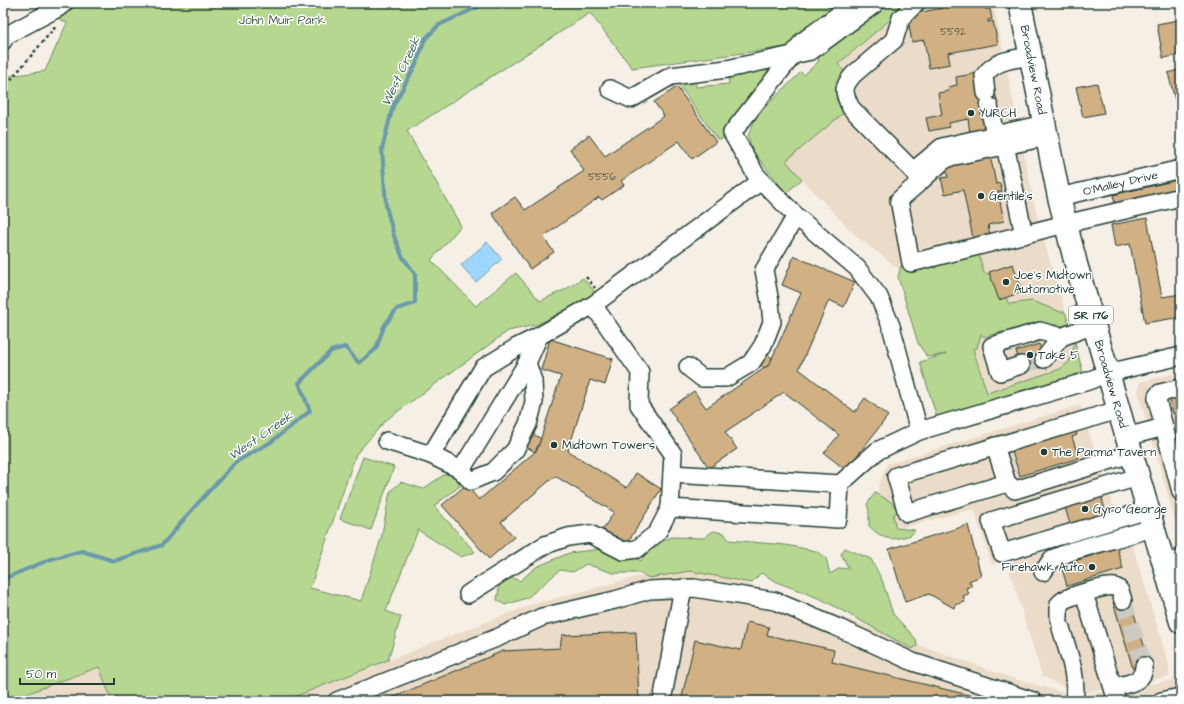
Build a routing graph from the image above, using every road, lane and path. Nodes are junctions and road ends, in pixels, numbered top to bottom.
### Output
1 (64, 3) edge
2 (854, 3) edge
3 (876, 3) edge
4 (916, 3) edge
5 (1020, 3) edge
6 (60, 21) dead end
7 (3, 41) edge
8 (794, 55) junction
9 (1031, 56) junction
10 (3, 89) edge
11 (610, 89) dead end
12 (1045, 130) junction
13 (1000, 140) junction
14 (1181, 169) edge
15 (918, 176) junction
16 (761, 181) junction
17 (1059, 197) junction
18 (1181, 197) edge
19 (796, 216) junction
20 (1065, 224) junction
21 (1024, 235) junction
22 (586, 277) dead end
23 (595, 298) junction
24 (1094, 325) junction
25 (539, 336) junction
26 (1061, 337) junction
27 (1181, 356) edge
28 (1044, 359) tunnel mouth
29 (527, 363) junction
30 (1021, 365) tunnel mouth
31 (688, 367) dead end
32 (1108, 372) junction
33 (1181, 388) edge
34 (1118, 410) junction
35 (1164, 427) junction
36 (919, 431) junction
37 (387, 441) dead end
38 (995, 446) junction
39 (1129, 446) junction
40 (431, 456) junction
41 (461, 470) junction
42 (672, 474) junction
43 (1138, 477) junction
44 (1007, 483) junction
45 (840, 484) junction
46 (1181, 492) edge
47 (670, 508) junction
48 (1150, 519) junction
49 (1172, 561) edge
50 (1043, 572) dead end
51 (683, 588) junction
52 (468, 594) dead end
53 (1123, 600) tunnel mouth
54 (1087, 603) dead end
55 (1181, 622) edge
56 (1144, 666) dead end
57 (1115, 694) edge
58 (992, 695) edge
59 (1181, 697) edge
60 (337, 701) edge
61 (662, 701) edge
62 (1033, 701) edge
63 (1074, 701) edge
64 (1161, 701) edge

1 - 7 street
2 - 8 street
3 - 8 street
4 - 15 street
5 - 9 main road, Broadview Road / SR 176
6 - 10 path
8 - 11 street
8 - 16 street
9 - 12 main road, Broadview Road / SR 176
9 - 13 street
12 - 13 street
12 - 17 main road, Broadview Road / SR 176
13 - 15 street
13 - 15 street
13 - 21 street
14 - 17 street, O'Malley Drive
15 - 21 street
16 - 19 street
16 - 23 street
17 - 20 main road, Broadview Road / SR 176
18 - 20 street
19 - 31 street
19 - 36 street
20 - 21 street
20 - 24 main road, Broadview Road / SR 176
22 - 23 path
23 - 25 street
23 - 42 street
24 - 26 street
24 - 32 main road, Broadview Road / SR 176
25 - 29 street
25 - 40 street
26 - 28 street
26 - 30 street
27 - 32 street
29 - 41 street
29 - 41 street
32 - 34 main road, Broadview Road / SR 176
32 - 36 street
33 - 35 street
34 - 38 street
34 - 39 main road, Broadview Road / SR 176
35 - 39 street
35 - 46 street
36 - 45 street
37 - 40 street
38 - 44 street
38 - 44 street
39 - 43 main road, Broadview Road / SR 176
39 - 44 street
40 - 41 street
42 - 45 street
42 - 47 street
43 - 48 main road, Broadview Road / SR 176
43 - 48 street
45 - 47 street
47 - 52 street
48 - 49 main road, Broadview Road / SR 176
48 - 50 street
49 - 55 main road, Broadview Road / SR 176
51 - 58 street
51 - 60 street
51 - 61 street
53 - 63 street
54 - 57 street
56 - 57 street
58 - 62 street
59 - 64 street

